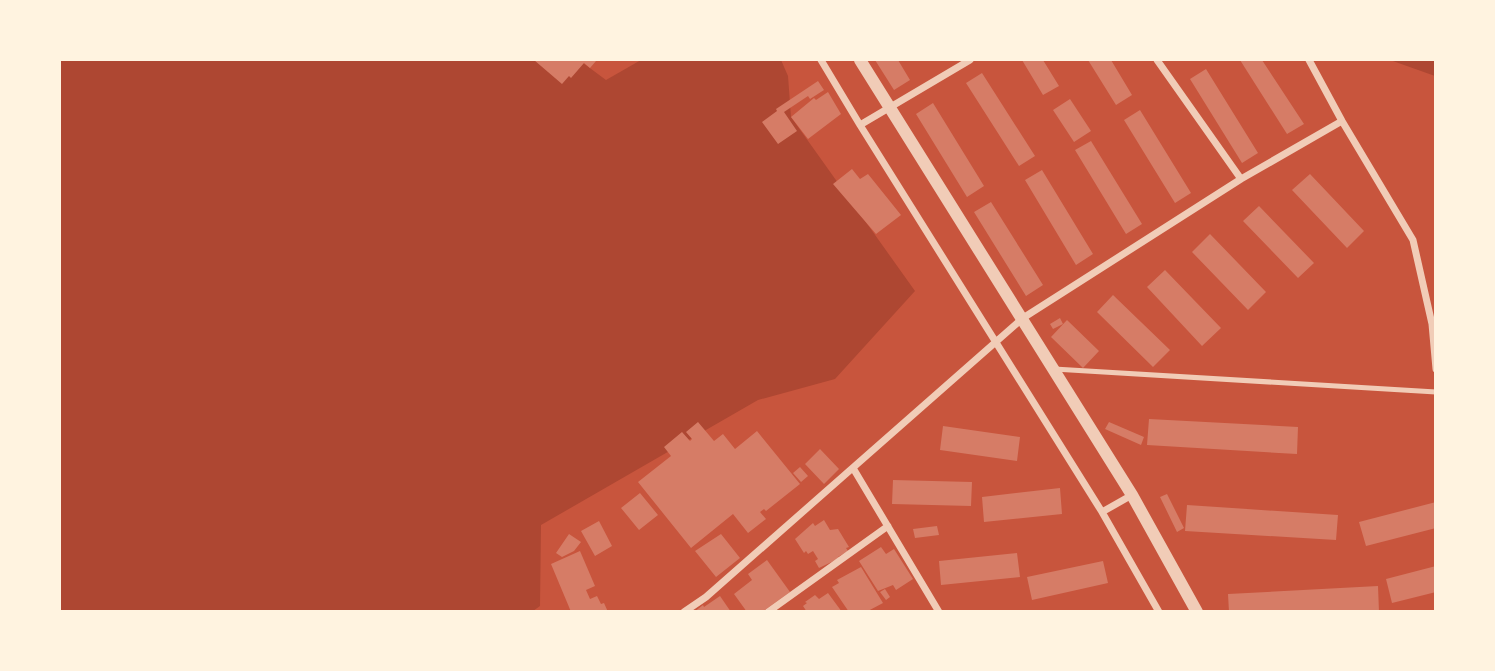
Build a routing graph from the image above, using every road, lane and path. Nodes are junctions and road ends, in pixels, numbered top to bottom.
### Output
1 (821, 60) edge
2 (860, 60) edge
3 (970, 60) edge
4 (1157, 60) edge
5 (1309, 60) edge
6 (891, 108) junction
7 (1342, 121) junction
8 (860, 125) junction
9 (1241, 179) junction
10 (1023, 318) junction
11 (996, 341) junction
12 (1054, 369) junction
13 (1436, 369) edge
14 (1436, 392) edge
15 (853, 468) junction
16 (1132, 495) junction
17 (1102, 513) junction
18 (888, 526) junction
19 (684, 611) edge
20 (768, 611) edge
21 (939, 611) edge
22 (1159, 611) edge
23 (1197, 611) edge

1 - 8 street
2 - 6 street
3 - 6 street
4 - 9 street
5 - 7 street
6 - 8 street
6 - 10 street
7 - 9 street
7 - 13 street
8 - 11 street
9 - 10 street
10 - 11 street
10 - 12 street
11 - 15 street
11 - 17 street
12 - 14 lane
12 - 16 street
15 - 18 street
15 - 19 street
16 - 17 street
16 - 23 street
17 - 22 street
18 - 20 street
18 - 21 street

